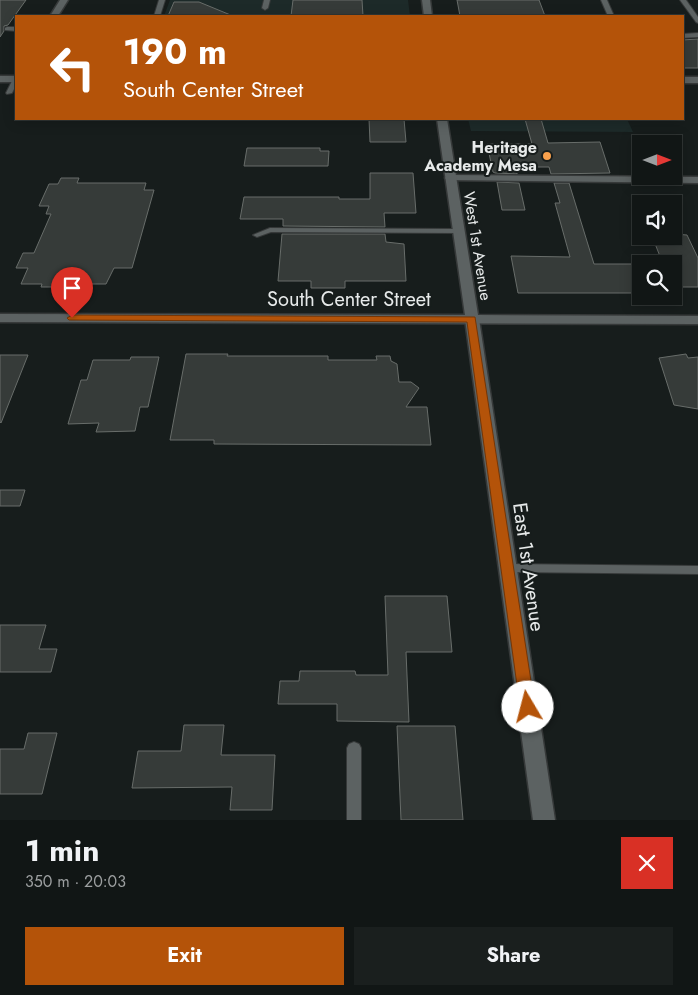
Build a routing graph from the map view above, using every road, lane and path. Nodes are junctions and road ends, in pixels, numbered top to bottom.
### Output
1 (64, 0) edge
2 (162, 0) edge
3 (267, 0) edge
4 (426, 0) edge
5 (604, 0) edge
6 (683, 0) edge
7 (265, 8) dead end
8 (55, 15) edge
9 (157, 15) edge
10 (428, 15) edge
11 (611, 15) edge
12 (698, 21) edge
13 (7, 29) dead end
14 (15, 29) edge
15 (684, 36) edge
16 (698, 36) edge
17 (0, 78) edge
18 (15, 79) edge
19 (684, 80) edge
20 (698, 80) edge
21 (15, 81) edge
22 (9, 93) dead end
23 (442, 120) edge
24 (451, 178) junction
25 (698, 180) edge
26 (458, 231) junction
27 (257, 235) dead end
28 (0, 318) edge
29 (472, 319) junction
30 (698, 320) edge
31 (508, 568) junction
32 (698, 570) edge
33 (354, 748) dead end
34 (354, 820) edge
35 (544, 820) edge

1 - 8 street
2 - 9 lane
3 - 7 lane
4 - 10 street
5 - 11 lane
6 - 12 lane
13 - 14 lane
15 - 16 lane
17 - 18 street
19 - 20 street
21 - 22 lane
23 - 24 street, West 1st Avenue
24 - 25 street
24 - 26 street, West 1st Avenue
26 - 27 lane
26 - 29 street, West 1st Avenue
28 - 29 street, South Center Street
29 - 30 street, South Center Street
29 - 31 street, East 1st Avenue
31 - 32 lane
31 - 35 street, East 1st Avenue
33 - 34 lane

